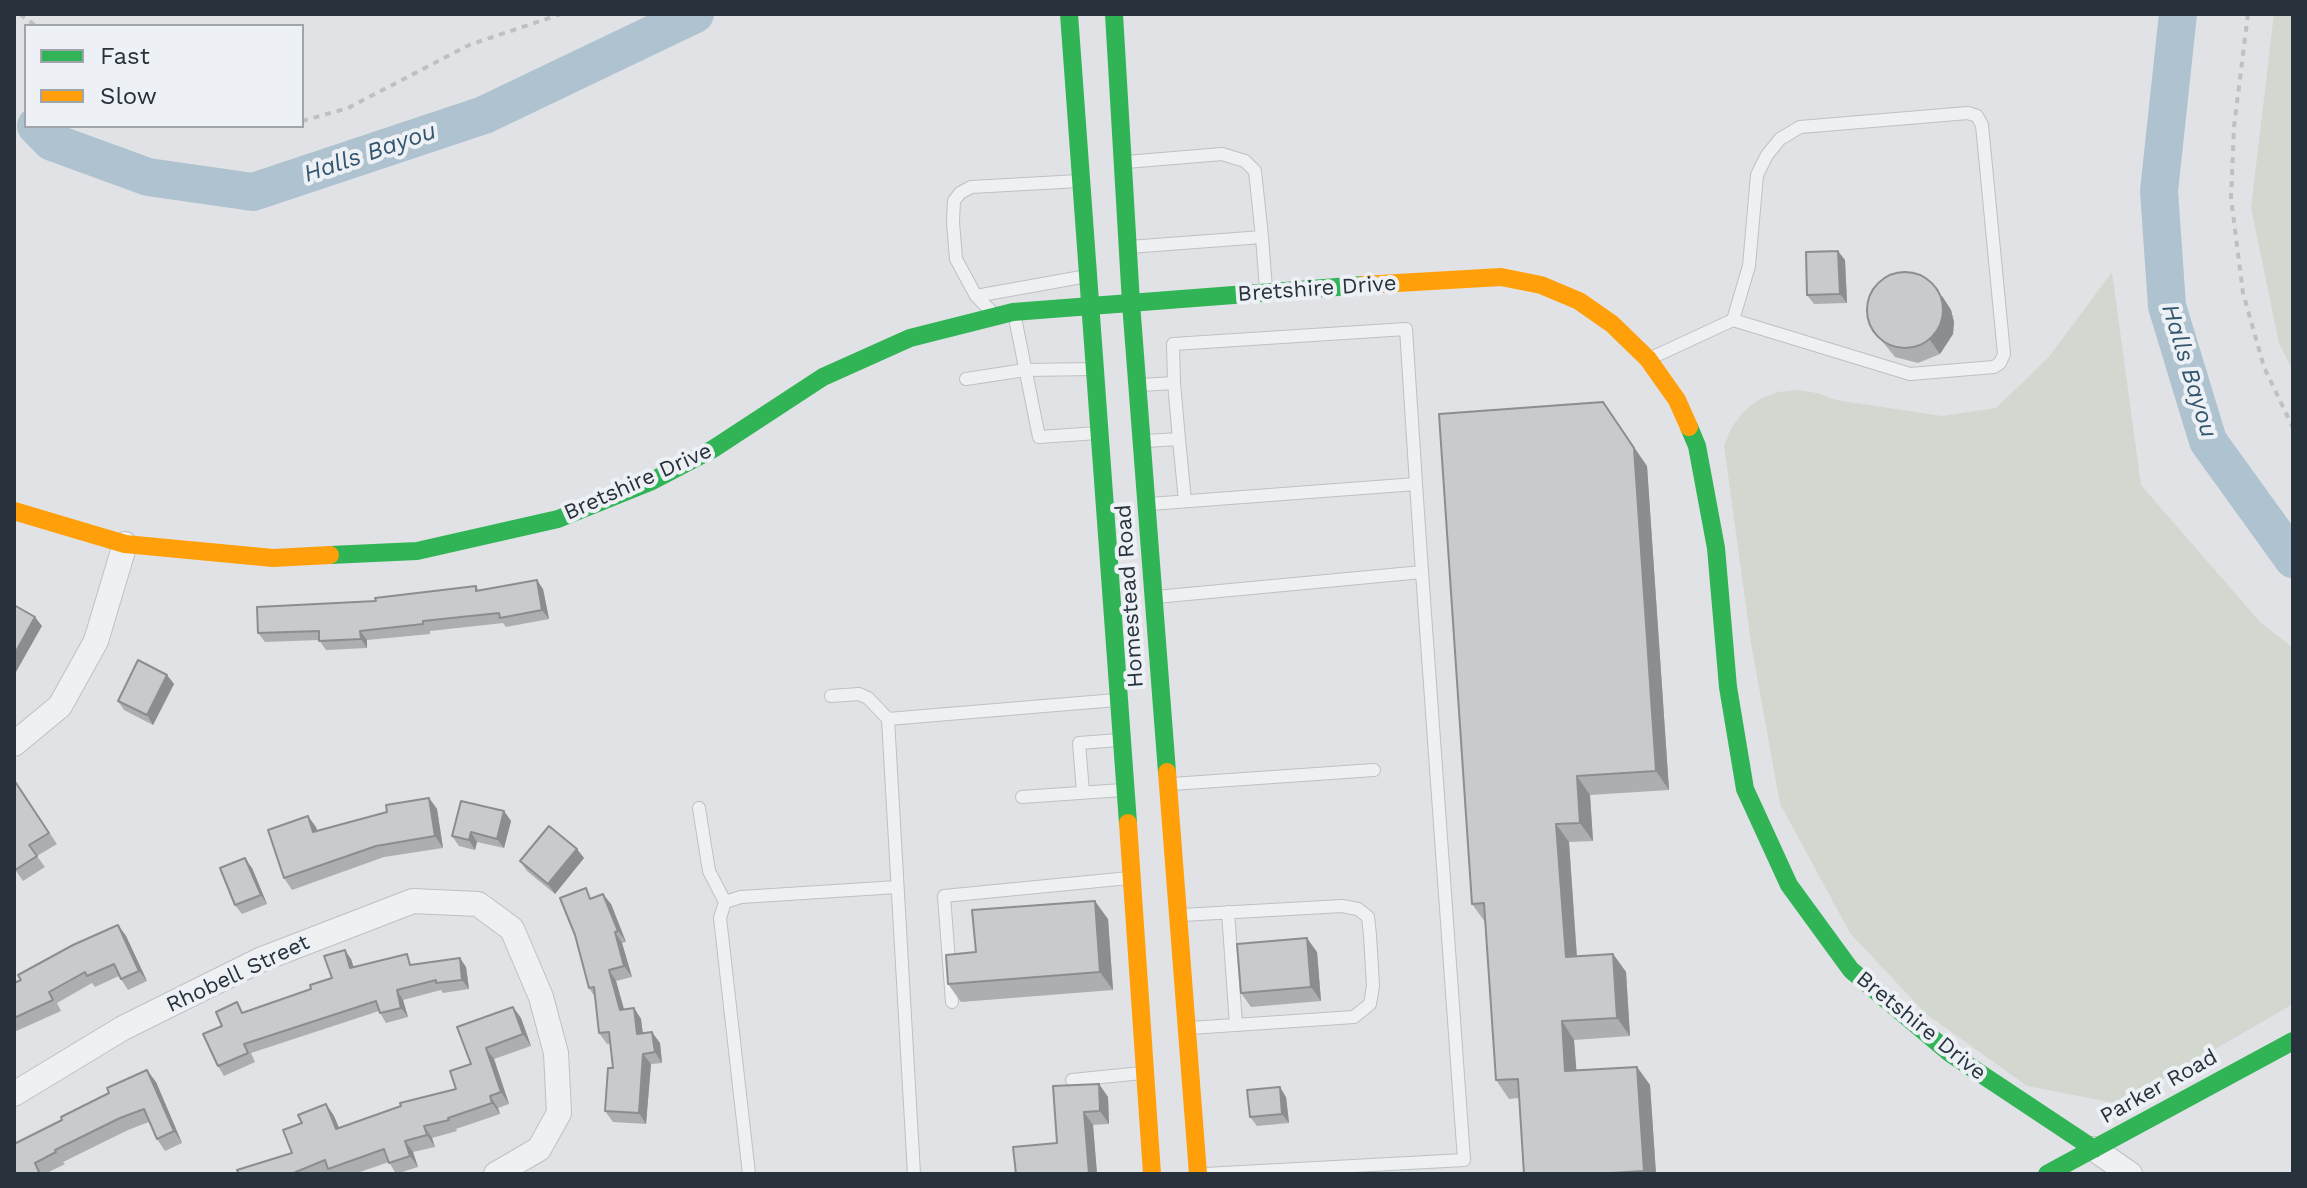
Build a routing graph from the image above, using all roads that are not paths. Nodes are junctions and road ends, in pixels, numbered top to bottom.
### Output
1 (1069, 14) edge
2 (1114, 14) edge
3 (1123, 163) junction
4 (1082, 181) junction
5 (1262, 237) junction
6 (1128, 247) junction
7 (1090, 276) junction
8 (1266, 292) junction
9 (976, 296) junction
10 (1131, 303) junction
11 (1092, 306) junction
12 (1005, 314) junction
13 (1733, 320) junction
14 (1648, 359) junction
15 (1097, 369) junction
16 (1025, 370) junction
17 (966, 379) dead end
18 (1174, 383) junction
19 (1138, 386) junction
20 (1101, 433) junction
21 (1179, 439) junction
22 (1142, 442) junction
23 (1416, 484) junction
24 (1185, 501) junction
25 (1147, 505) junction
26 (14, 511) edge
27 (125, 544) junction
28 (1422, 572) junction
29 (1138, 605) junction
30 (831, 696) dead end
31 (1120, 699) junction
32 (888, 719) junction
33 (1122, 740) junction
34 (14, 744) edge
35 (1374, 770) dead end
36 (1168, 784) junction
37 (1126, 790) junction
38 (1083, 792) junction
39 (1022, 797) dead end
40 (699, 808) dead end
41 (1132, 878) junction
42 (897, 887) junction
43 (725, 902) junction
44 (1228, 912) junction
45 (1178, 915) junction
46 (952, 1002) edge
47 (1236, 1025) junction
48 (1187, 1028) junction
49 (2293, 1041) edge
50 (1145, 1073) junction
51 (1072, 1080) dead end
52 (14, 1094) edge
53 (2094, 1149) junction
54 (1464, 1160) junction
55 (496, 1174) edge
56 (749, 1174) edge
57 (914, 1174) edge
58 (1152, 1174) edge
59 (1198, 1174) edge
60 (1205, 1174) edge
61 (1465, 1174) edge
62 (2047, 1174) edge
63 (2130, 1174) edge

1 - 4 main road, Homestead Road
2 - 3 main road, Homestead Road
3 - 5 lane
3 - 6 main road, Homestead Road
4 - 7 main road, Homestead Road
4 - 9 lane
5 - 6 lane
5 - 8 lane
6 - 10 main road, Homestead Road
7 - 9 lane
7 - 11 main road, Homestead Road
8 - 10 main road, Bretshire Drive
8 - 14 main road, Bretshire Drive
9 - 12 lane
10 - 11 main road, Bretshire Drive
10 - 19 main road, Homestead Road
11 - 12 main road, Bretshire Drive
11 - 15 main road, Homestead Road
12 - 16 lane
12 - 27 main road, Bretshire Drive
13 - 13 lane
13 - 14 lane
14 - 53 main road, Bretshire Drive
15 - 16 lane
15 - 20 main road, Homestead Road
16 - 17 lane
16 - 20 lane
18 - 19 lane
18 - 21 lane
18 - 23 lane
19 - 22 main road, Homestead Road
20 - 29 main road, Homestead Road
21 - 22 lane
21 - 24 lane
22 - 25 main road, Homestead Road
23 - 24 lane
23 - 28 lane
24 - 25 lane
25 - 29 main road, Homestead Road
26 - 27 main road, Bretshire Drive
27 - 34 street
28 - 29 lane
28 - 54 lane
29 - 31 main road, Homestead Road
29 - 36 main road, Homestead Road
30 - 32 lane
31 - 32 lane
31 - 33 main road, Homestead Road
32 - 42 lane
33 - 37 main road, Homestead Road
33 - 38 lane
35 - 36 lane
36 - 45 main road, Homestead Road
37 - 38 lane
37 - 41 main road, Homestead Road
38 - 39 lane
40 - 43 lane
41 - 46 lane
41 - 50 main road, Homestead Road
42 - 43 lane
42 - 57 lane
43 - 56 lane
44 - 45 lane
44 - 47 lane
44 - 47 lane
45 - 48 main road, Homestead Road
47 - 48 lane
48 - 59 main road, Homestead Road
49 - 53 main road, Parker Road
50 - 51 lane
50 - 58 main road, Homestead Road
52 - 55 street, Rhobell Street
53 - 62 main road, Parker Road
53 - 63 street, Bretshire Drive
54 - 60 lane
54 - 61 lane

